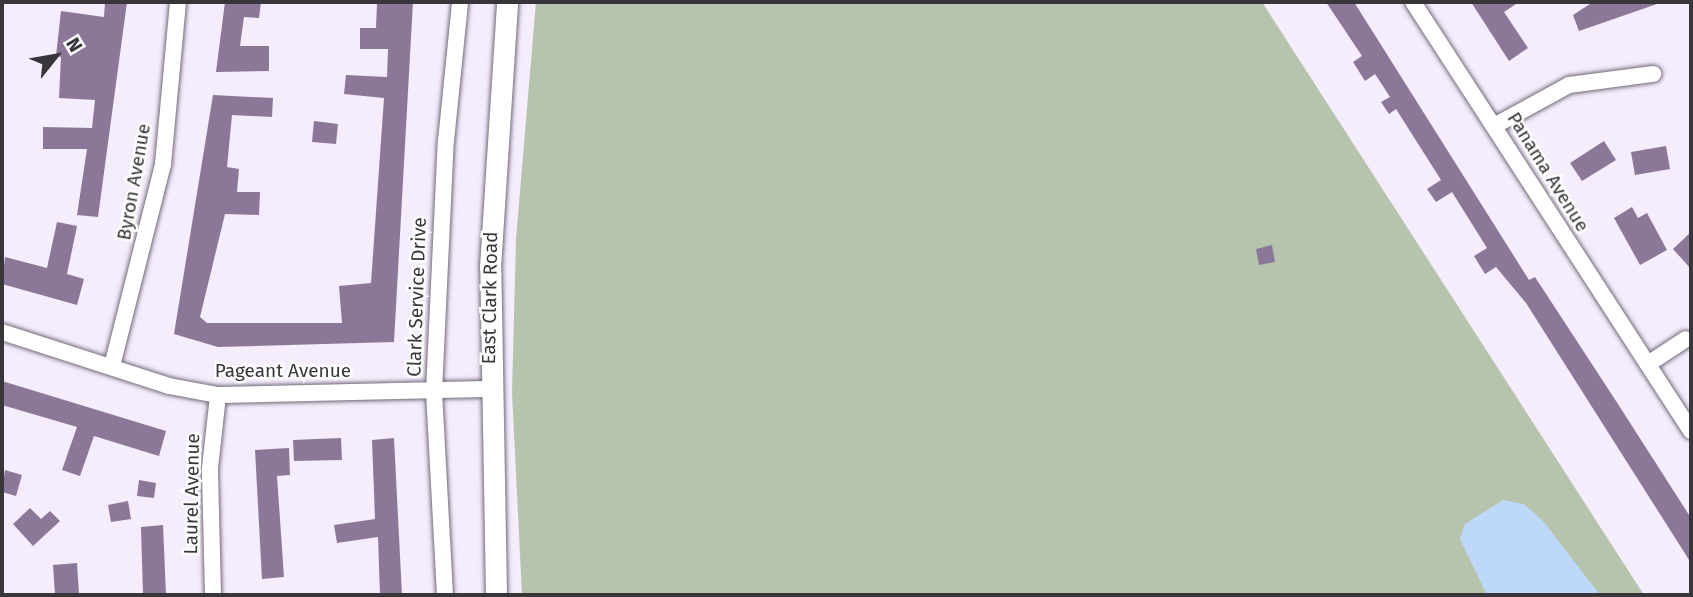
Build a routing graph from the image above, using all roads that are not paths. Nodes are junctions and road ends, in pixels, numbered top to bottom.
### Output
1 (178, 2) edge
2 (460, 2) edge
3 (507, 2) edge
4 (1413, 2) edge
5 (1653, 74) dead end
6 (1494, 125) junction
7 (2, 332) edge
8 (1686, 338) dead end
9 (1648, 364) junction
10 (112, 366) junction
11 (488, 389) junction
12 (434, 391) junction
13 (218, 395) junction
14 (1691, 431) edge
15 (213, 595) edge
16 (445, 595) edge
17 (496, 595) edge

1 - 10 street, Byron Avenue
2 - 12 street, Clark Service Drive
3 - 11 main road, East Clark Road
4 - 6 street, Panama Avenue
5 - 6 street
6 - 9 street, Panama Avenue
7 - 10 street, Pageant Avenue
8 - 9 street
9 - 14 street, Panama Avenue
10 - 13 street, Pageant Avenue
11 - 12 street, Pageant Avenue
11 - 17 main road, East Clark Road
12 - 13 street, Pageant Avenue
12 - 16 street, Clark Service Drive
13 - 15 street, Laurel Avenue

